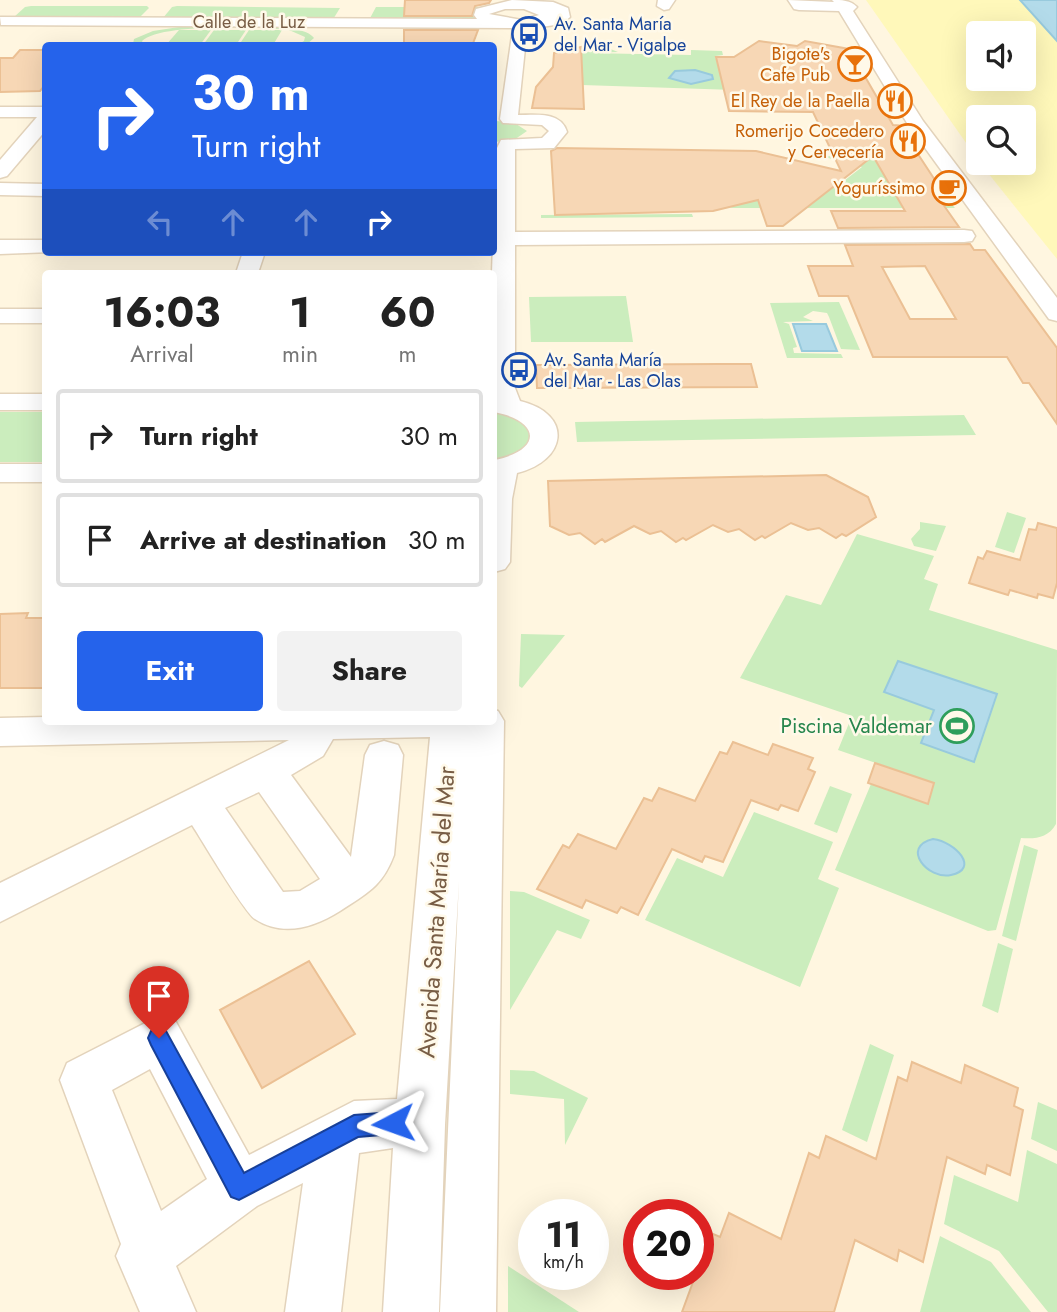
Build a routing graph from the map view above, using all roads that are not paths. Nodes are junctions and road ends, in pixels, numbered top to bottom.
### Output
1 (797, 3) edge
2 (165, 4) dead end
3 (516, 4) edge
4 (359, 5) dead end
5 (465, 5) dead end
6 (849, 13) edge
7 (4, 15) edge
8 (146, 22) junction
9 (500, 23) junction
10 (529, 23) junction
11 (348, 29) junction
12 (497, 83) edge
13 (0, 112) edge
14 (42, 114) edge
15 (42, 116) edge
16 (505, 119) edge
17 (13, 140) edge
18 (42, 140) edge
19 (505, 144) edge
20 (0, 157) edge
21 (0, 172) edge
22 (0, 189) edge
23 (42, 190) edge
24 (964, 236) dead end
25 (505, 238) junction
26 (0, 247) edge
27 (42, 247) edge
28 (1057, 300) edge
29 (1057, 314) edge
30 (0, 316) edge
31 (42, 316) edge
32 (0, 402) edge
33 (42, 402) edge
34 (501, 405) edge
35 (498, 469) edge
36 (42, 473) edge
37 (1, 474) edge
38 (497, 499) edge
39 (357, 725) edge
40 (461, 725) edge
41 (461, 725) edge
42 (322, 726) junction
43 (0, 732) edge
44 (384, 755) dead end
45 (267, 771) junction
46 (200, 803) junction
47 (347, 884) junction
48 (0, 904) edge
49 (420, 1125) junction
50 (335, 1139) junction
51 (239, 1188) junction
52 (151, 1252) junction
53 (168, 1312) edge
54 (313, 1312) edge
55 (411, 1312) edge
56 (468, 1312) edge

1 - 6 street
2 - 8 street
3 - 5 street
3 - 9 street
3 - 10 street, Calle de la Luz
4 - 11 street
6 - 28 street
6 - 29 street
7 - 8 street, Calle de la Luz
8 - 11 street, Calle de la Luz
9 - 10 street, Calle de la Luz
9 - 11 street, Calle de la Luz
9 - 12 street
10 - 16 street
13 - 14 street
15 - 17 street
16 - 19 street
17 - 18 street
17 - 20 street
17 - 21 street
19 - 25 street
22 - 23 street
24 - 25 street
25 - 34 street
26 - 27 street
30 - 31 street
32 - 33 street
34 - 35 street
35 - 38 street
36 - 37 street
39 - 42 street
40 - 49 street, Avenida Santa María del Mar
41 - 56 street, Avenida Santa María del Mar
42 - 43 street
42 - 45 street
44 - 47 street
45 - 46 street
45 - 47 street
46 - 47 street
46 - 48 street
49 - 50 street
49 - 55 street, Avenida Santa María del Mar
50 - 51 street
50 - 54 street
51 - 52 street
51 - 52 street
52 - 53 street

